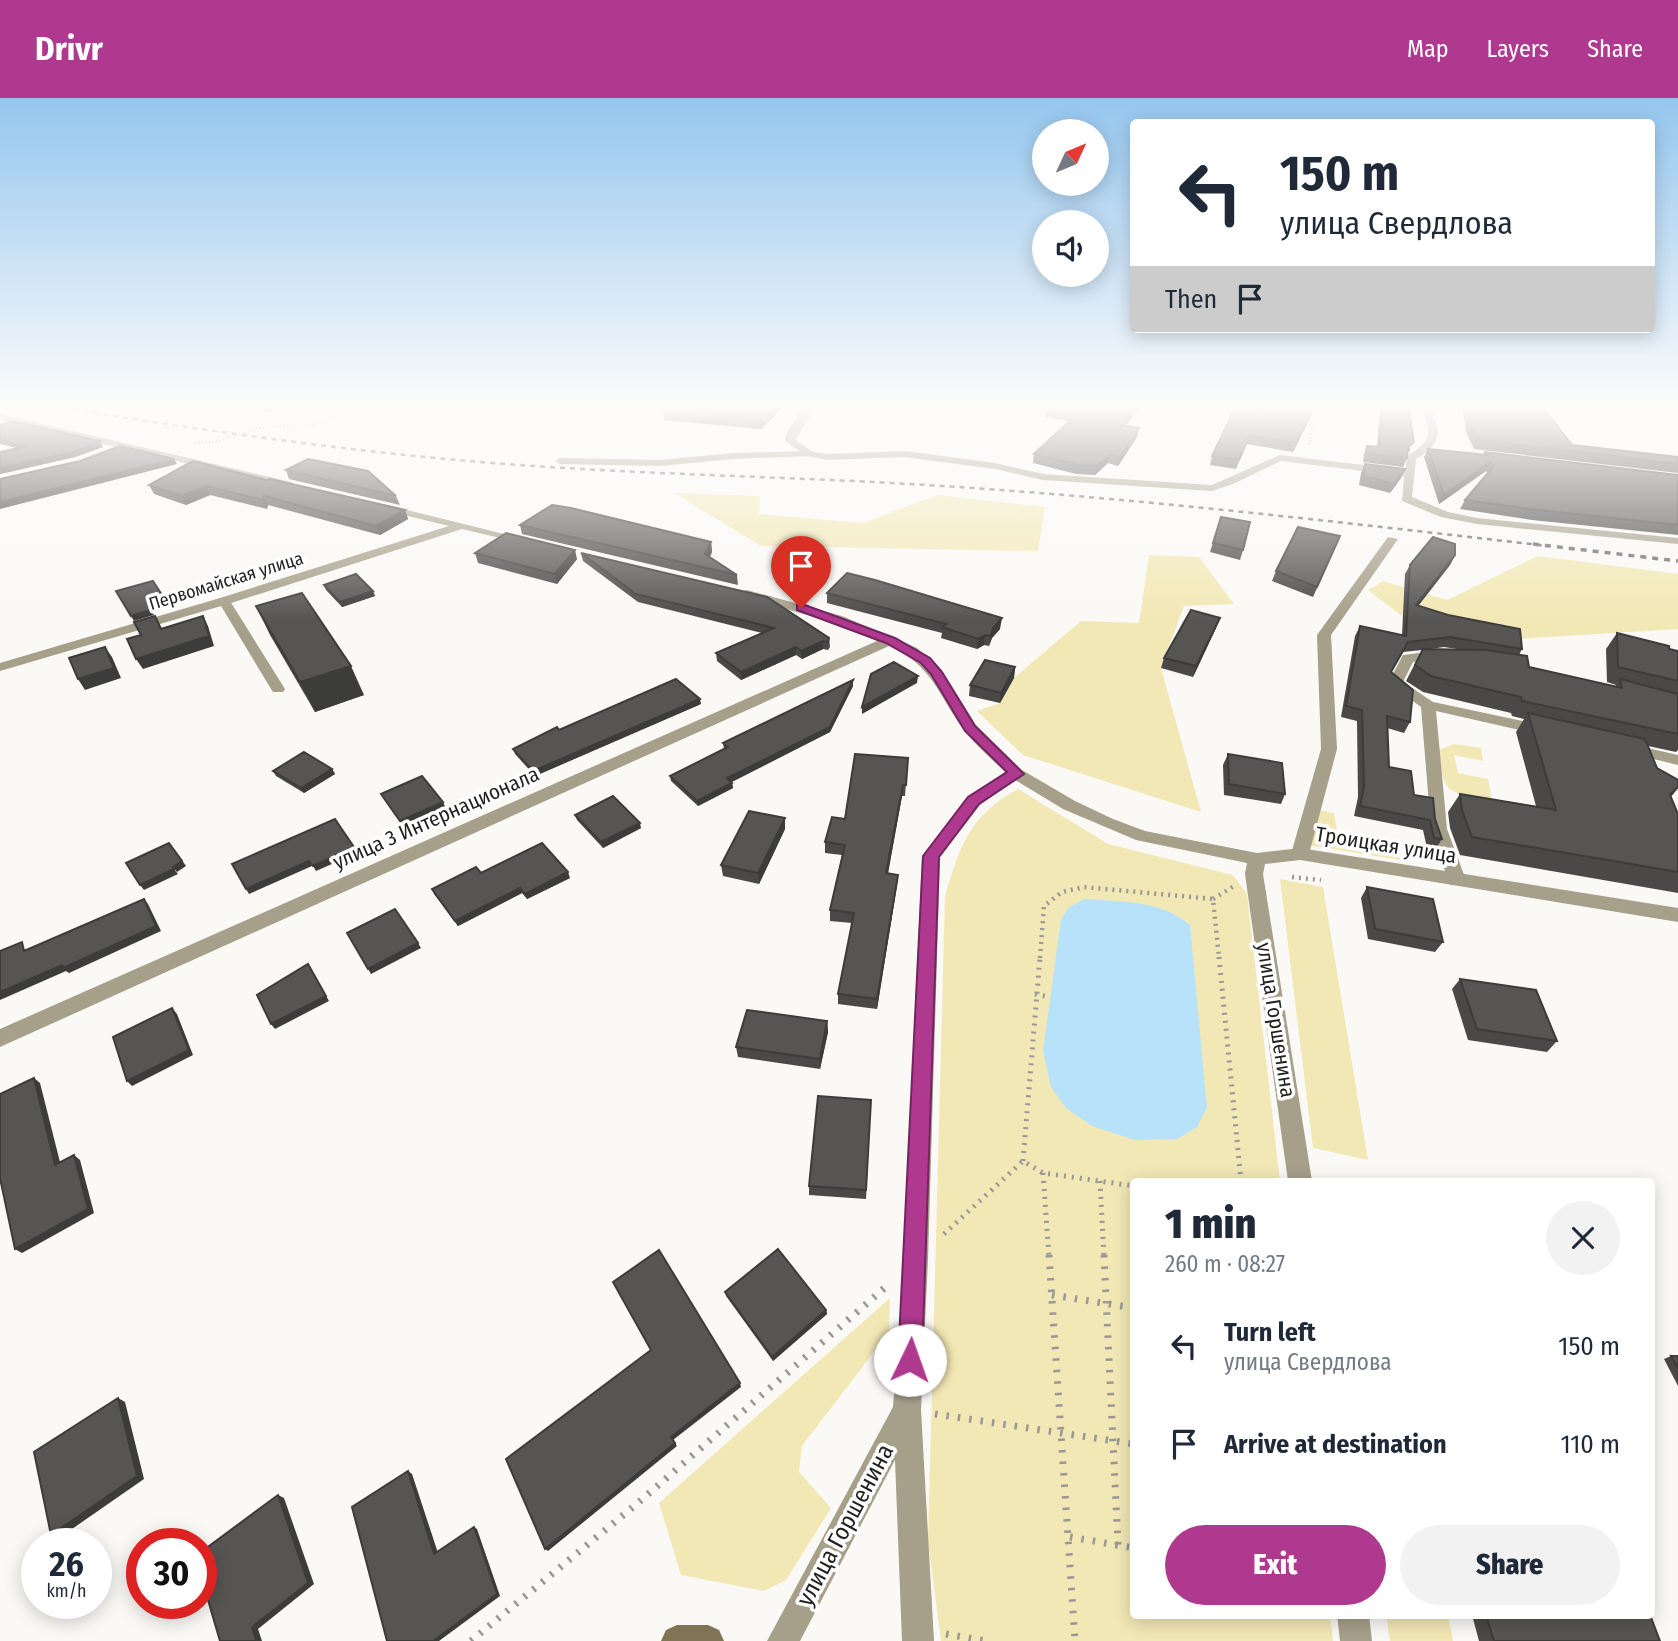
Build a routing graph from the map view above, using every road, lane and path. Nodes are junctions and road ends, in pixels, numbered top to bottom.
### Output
1 (258, 477) edge
2 (1043, 477) edge
3 (1240, 477) edge
4 (1408, 477) edge
5 (300, 487) edge
6 (367, 503) edge
7 (461, 526) junction
8 (1392, 539) dead end
9 (1678, 541) edge
10 (542, 545) edge
11 (729, 589) edge
12 (224, 601) junction
13 (891, 640) junction
14 (1456, 656) edge
15 (0, 667) edge
16 (278, 689) dead end
17 (1428, 705) junction
18 (1556, 733) edge
19 (1610, 745) edge
20 (1678, 760) edge
21 (1016, 774) junction
22 (1300, 854) junction
23 (1257, 859) junction
24 (1457, 880) junction
25 (1678, 915) edge
26 (1035, 994) junction
27 (1049, 997) dead end
28 (0, 1038) edge
29 (1023, 1161) junction
30 (1043, 1173) junction
31 (1241, 1178) edge
32 (1300, 1178) edge
33 (1100, 1181) junction
34 (1130, 1185) edge
35 (916, 1260) junction
36 (1052, 1296) junction
37 (1105, 1304) junction
38 (1130, 1307) edge
39 (907, 1410) junction
40 (1062, 1433) junction
41 (1112, 1440) junction
42 (1130, 1443) edge
43 (1070, 1537) junction
44 (1118, 1545) junction
45 (1130, 1547) edge
46 (1353, 1619) edge
47 (918, 1635) edge
48 (471, 1641) edge
49 (677, 1641) edge
50 (708, 1641) edge
51 (783, 1641) edge
52 (986, 1641) edge
53 (1075, 1641) edge
54 (1356, 1641) edge

1 - 5 street
2 - 3 street
4 - 9 street
6 - 7 street
7 - 10 street
7 - 12 street, Первомайская улица
8 - 22 street
11 - 13 street, Троицкая улица
12 - 15 street, Первомайская улица
12 - 16 street
13 - 21 street, Троицкая улица
13 - 28 street, улица 3 Интернационала
14 - 17 street
17 - 18 street
17 - 24 street
19 - 20 street
21 - 23 street, Троицкая улица
21 - 35 street, улица Горшенина
22 - 23 street, Троицкая улица
22 - 24 street, Троицкая улица
23 - 32 street, улица Горшенина
24 - 25 street, Троицкая улица
26 - 27 path
26 - 29 path
26 - 31 path
29 - 30 path
29 - 35 path
30 - 33 path
30 - 36 path
33 - 34 path
33 - 37 path
35 - 39 street, улица Горшенина
35 - 48 path
36 - 37 path
36 - 40 path
37 - 38 path
37 - 41 path
39 - 40 path
39 - 47 street, улица Горшенина
39 - 51 street, улица Горшенина
40 - 41 path
40 - 43 path
41 - 42 path
41 - 44 path
43 - 44 path
43 - 53 path
44 - 45 path
46 - 54 street
47 - 52 path
49 - 50 street

